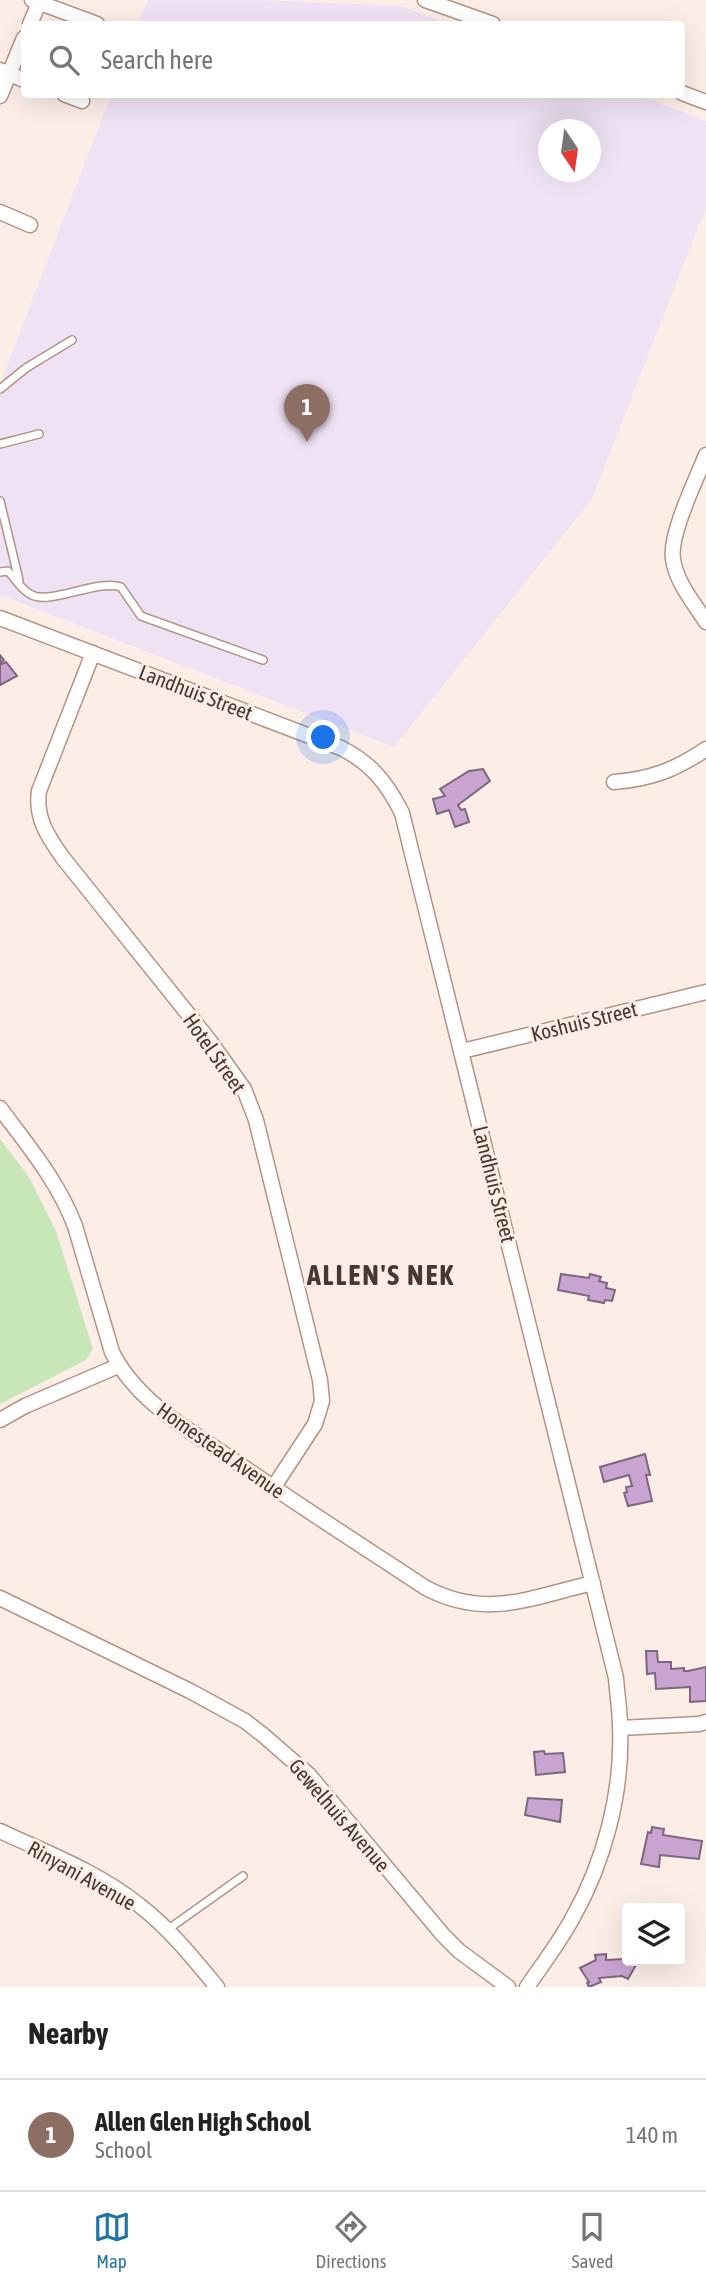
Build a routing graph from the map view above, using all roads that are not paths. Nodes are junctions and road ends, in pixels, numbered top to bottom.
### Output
1 (425, 0) edge
2 (35, 1) edge
3 (57, 4) edge
4 (31, 21) edge
5 (91, 21) edge
6 (484, 21) edge
7 (21, 43) edge
8 (5, 72) edge
9 (685, 94) edge
10 (0, 96) edge
11 (74, 98) edge
12 (82, 101) dead end
13 (706, 102) edge
14 (0, 212) edge
15 (30, 225) dead end
16 (72, 340) dead end
17 (0, 389) edge
18 (39, 434) dead end
19 (0, 444) edge
20 (706, 455) edge
21 (0, 501) edge
22 (0, 572) edge
23 (20, 584) junction
24 (0, 618) edge
25 (706, 622) edge
26 (93, 653) junction
27 (263, 660) dead end
28 (706, 750) edge
29 (614, 782) dead end
30 (706, 992) edge
31 (462, 1051) junction
32 (0, 1108) edge
33 (118, 1366) junction
34 (0, 1420) edge
35 (273, 1488) junction
36 (593, 1583) junction
37 (0, 1598) edge
38 (706, 1722) edge
39 (620, 1728) junction
40 (0, 1831) edge
41 (243, 1876) dead end
42 (167, 1930) junction
43 (217, 1987) edge
44 (508, 1987) edge
45 (527, 1987) edge

1 - 6 street
2 - 3 street
2 - 4 street
3 - 5 street
7 - 8 street
8 - 10 street
9 - 13 street
11 - 12 street
14 - 15 street
16 - 17 lane
18 - 19 lane
20 - 25 street
21 - 23 lane
22 - 23 lane
23 - 27 lane
24 - 26 street, Landhuis Street
26 - 31 street, Landhuis Street
26 - 35 street, Hotel Street
28 - 29 street
30 - 31 street, Koshuis Street
31 - 36 street, Landhuis Street
32 - 33 street, Homestead Avenue
33 - 34 street
33 - 35 street, Homestead Avenue
35 - 36 street, Homestead Avenue
36 - 39 street, Landhuis Street
37 - 44 street, Gewelhuis Avenue
38 - 39 street
39 - 45 street, Landhuis Street
40 - 42 street, Rinyani Avenue
41 - 42 lane
42 - 43 street, Rinyani Avenue

